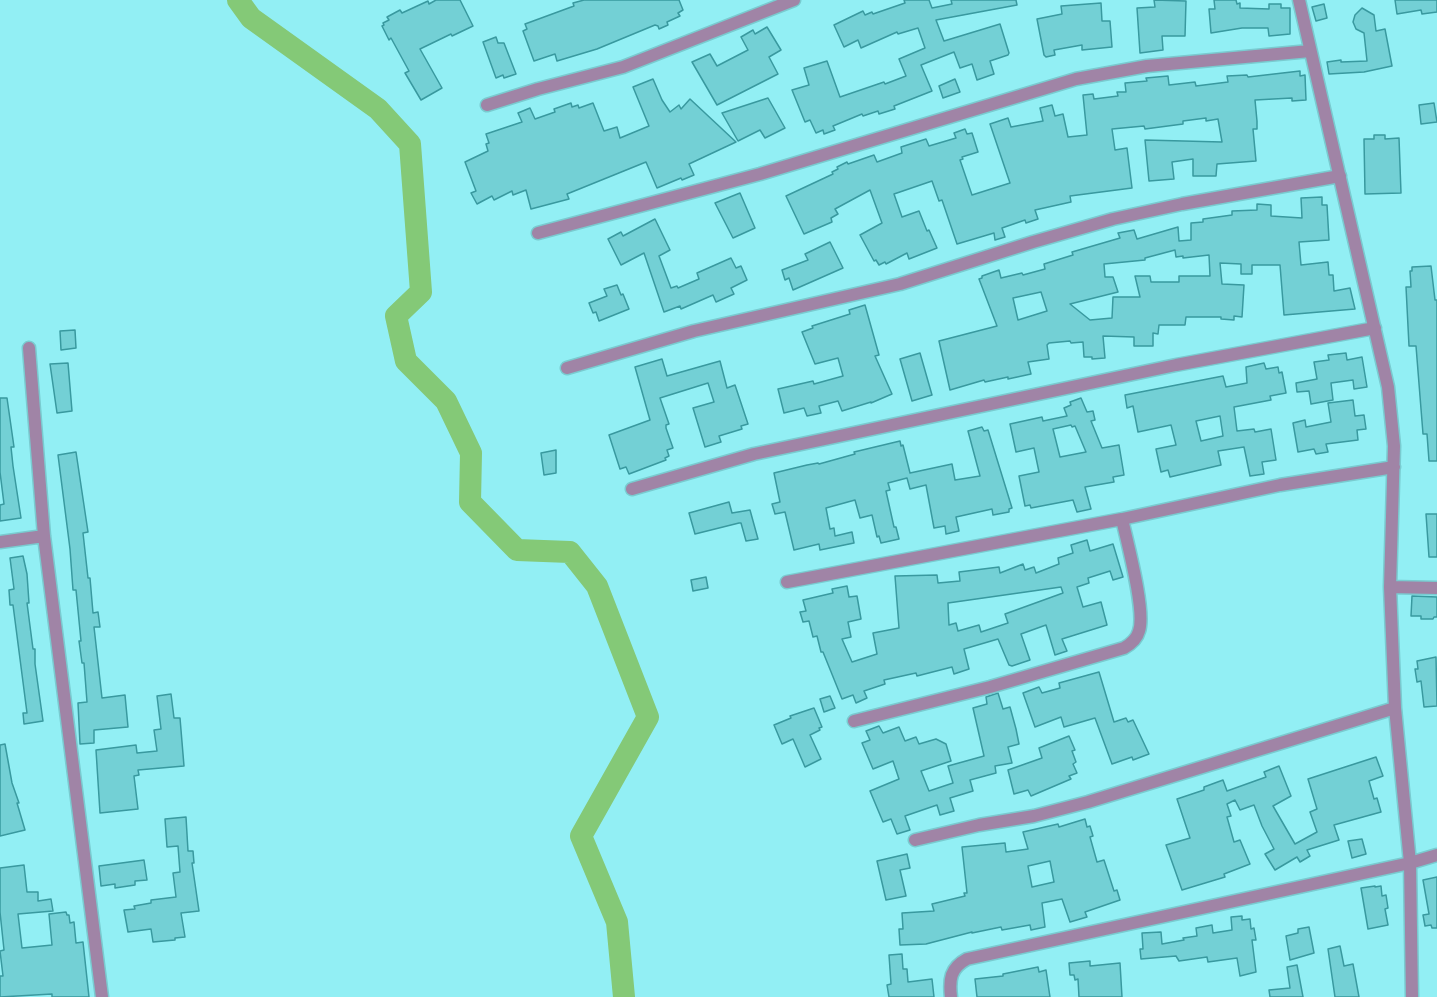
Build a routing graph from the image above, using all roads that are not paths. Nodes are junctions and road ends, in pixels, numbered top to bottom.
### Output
1 (794, 0) edge
2 (1299, 0) edge
3 (767, 4) edge
4 (1310, 51) junction
5 (487, 105) dead end
6 (1340, 176) junction
7 (538, 233) dead end
8 (1375, 328) junction
9 (29, 348) dead end
10 (567, 368) dead end
11 (1394, 466) junction
12 (632, 489) dead end
13 (1122, 519) junction
14 (44, 536) junction
15 (0, 542) edge
16 (787, 582) dead end
17 (1390, 588) junction
18 (1437, 588) edge
19 (1395, 708) junction
20 (854, 721) dead end
21 (915, 840) dead end
22 (1437, 855) edge
23 (1410, 863) junction
24 (102, 997) edge
25 (951, 997) edge
26 (1412, 997) edge

1 - 3 street
2 - 4 street
3 - 5 street
4 - 6 street
4 - 7 street
6 - 8 street
6 - 10 street
8 - 11 street
8 - 12 street
9 - 14 street
11 - 13 street
11 - 17 street
13 - 16 street
13 - 20 street
14 - 15 street
14 - 24 street
17 - 18 street
17 - 19 street
19 - 21 street
19 - 23 street
22 - 23 street
23 - 25 street
23 - 26 street

